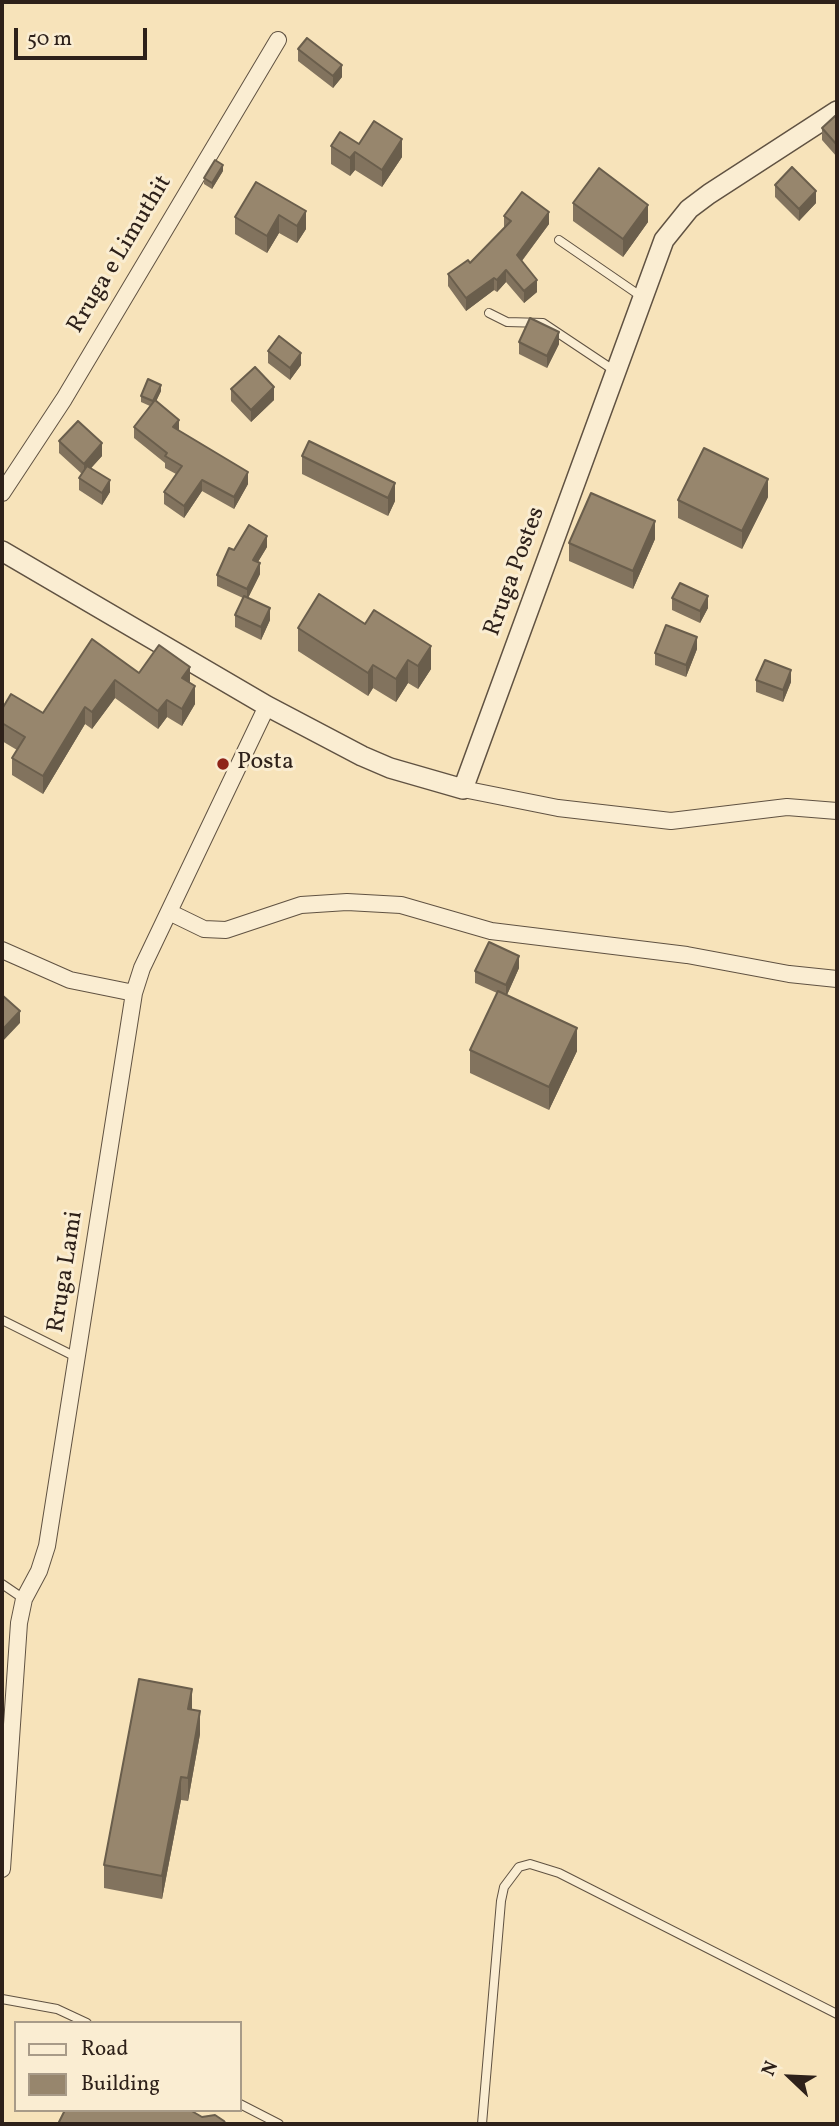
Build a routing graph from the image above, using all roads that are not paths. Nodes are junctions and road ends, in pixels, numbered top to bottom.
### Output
1 (278, 40) dead end
2 (837, 111) edge
3 (559, 240) dead end
4 (642, 298) junction
5 (488, 313) dead end
6 (615, 372) junction
7 (2, 493) edge
8 (2, 551) edge
9 (267, 706) junction
10 (463, 789) junction
11 (837, 811) edge
12 (169, 912) junction
13 (2, 950) edge
14 (837, 979) edge
15 (134, 993) junction
16 (2, 1320) edge
17 (76, 1357) junction
18 (2, 1584) edge
19 (26, 1594) junction
20 (2, 1869) edge
21 (2, 1999) edge
22 (837, 2014) edge
23 (83, 2021) edge
24 (242, 2105) edge
25 (279, 2124) edge
26 (482, 2124) edge

1 - 7 street, Rruga e Limuthit
2 - 4 street, Rruga Postes
3 - 4 lane
4 - 6 street, Rruga Postes
5 - 6 lane
6 - 10 street, Rruga Postes
8 - 9 street
9 - 10 street
9 - 12 street, Rruga Lami
10 - 11 street
12 - 14 street
12 - 15 street, Rruga Lami
13 - 15 street
15 - 17 street, Rruga Lami
16 - 17 lane
17 - 19 street, Rruga Lami
18 - 19 lane
19 - 20 street, Rruga Lami
21 - 23 lane
22 - 26 lane
24 - 25 lane

